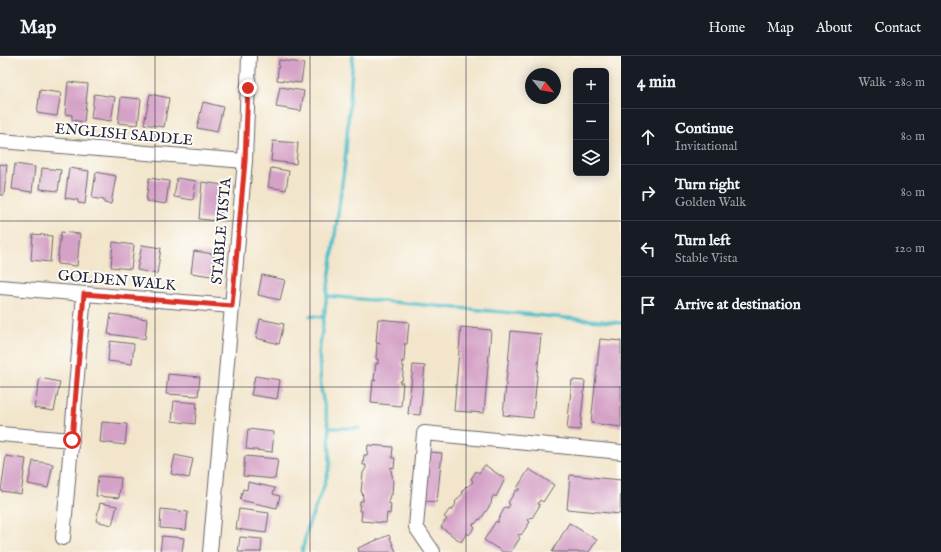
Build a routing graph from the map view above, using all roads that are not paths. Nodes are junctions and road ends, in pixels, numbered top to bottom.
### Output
1 (249, 56) edge
2 (0, 141) edge
3 (245, 161) junction
4 (0, 287) edge
5 (84, 294) junction
6 (232, 306) junction
7 (0, 434) edge
8 (72, 440) junction
9 (621, 452) edge
10 (63, 538) dead end
11 (210, 552) edge
12 (433, 552) edge

1 - 3 street, STABLE VISTA
2 - 3 street, ENGLISH SADDLE
3 - 6 street, STABLE VISTA
4 - 5 street, GOLDEN WALK
5 - 6 street, GOLDEN WALK
5 - 8 street
6 - 11 street, STABLE VISTA
7 - 8 street
8 - 10 street
9 - 12 street

